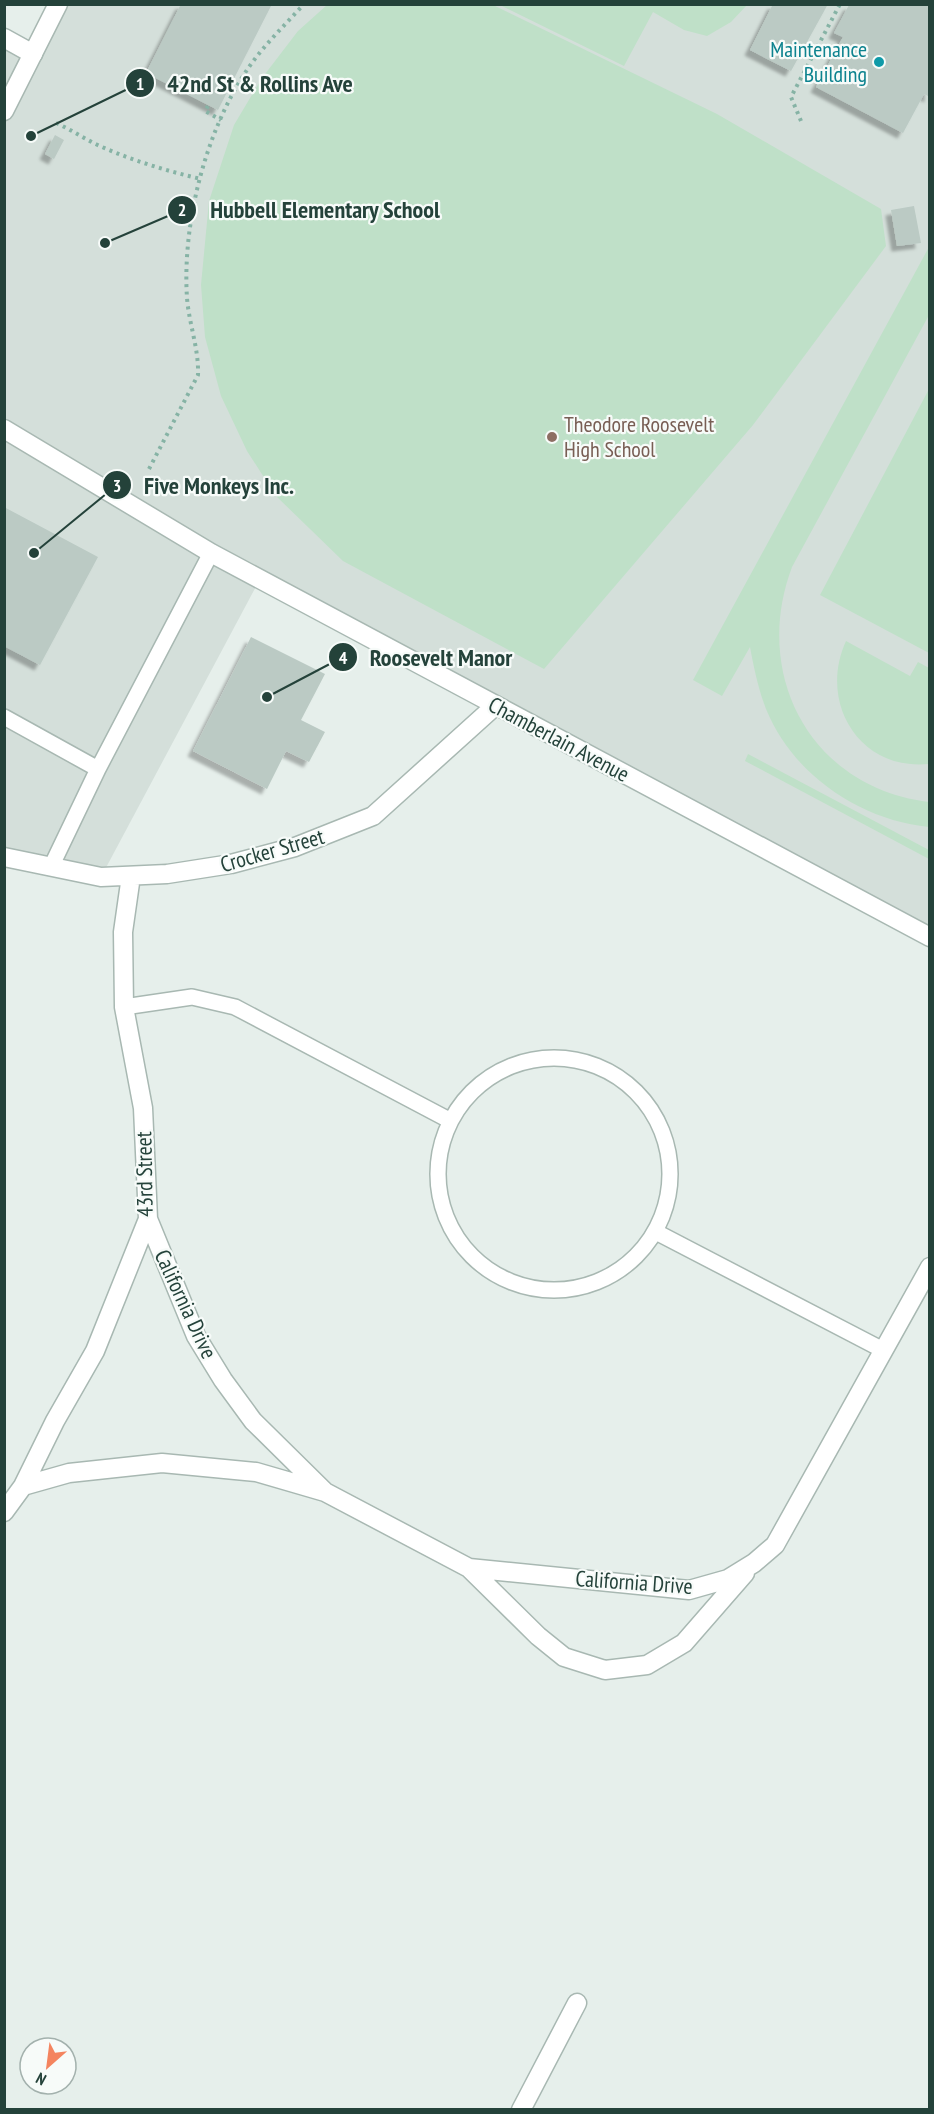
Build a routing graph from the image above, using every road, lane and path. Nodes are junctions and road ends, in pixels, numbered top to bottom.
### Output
1 (58, 4) edge
2 (304, 4) edge
3 (840, 4) edge
4 (4, 38) edge
5 (33, 54) junction
6 (208, 106) dead end
7 (4, 111) edge
8 (221, 120) junction
9 (801, 121) dead end
10 (56, 123) dead end
11 (201, 179) junction
12 (4, 429) edge
13 (149, 469) dead end
14 (211, 553) junction
15 (496, 705) junction
16 (4, 717) edge
17 (98, 770) junction
18 (4, 857) edge
19 (51, 867) junction
20 (131, 876) junction
21 (930, 937) edge
22 (124, 1007) junction
23 (449, 1120) junction
24 (148, 1219) junction
25 (656, 1232) junction
26 (930, 1267) edge
27 (883, 1350) junction
28 (23, 1486) junction
29 (325, 1492) junction
30 (4, 1512) edge
31 (754, 1563) junction
32 (469, 1568) junction
33 (577, 2003) dead end
34 (520, 2109) edge

1 - 5 street
2 - 8 path
3 - 9 path
4 - 5 street
5 - 7 street
6 - 8 path
8 - 11 path
10 - 11 path
11 - 13 path
12 - 14 street, Chamberlain Avenue
14 - 15 street, Chamberlain Avenue
14 - 17 lane
15 - 20 street, Crocker Street
15 - 21 street, Chamberlain Avenue
16 - 17 lane
17 - 19 lane
18 - 19 street, Crocker Street
19 - 20 street, Crocker Street
20 - 22 street, 43rd Street
22 - 23 lane
22 - 24 street, 43rd Street
23 - 25 lane
23 - 25 lane
24 - 28 street, 43rd Street
24 - 29 street, California Drive
25 - 27 lane
26 - 27 street, California Drive
27 - 31 street, California Drive
28 - 29 street, California Drive
28 - 30 street, 43rd Street
29 - 32 street, California Drive
31 - 32 street, California Drive
31 - 32 street
33 - 34 street

